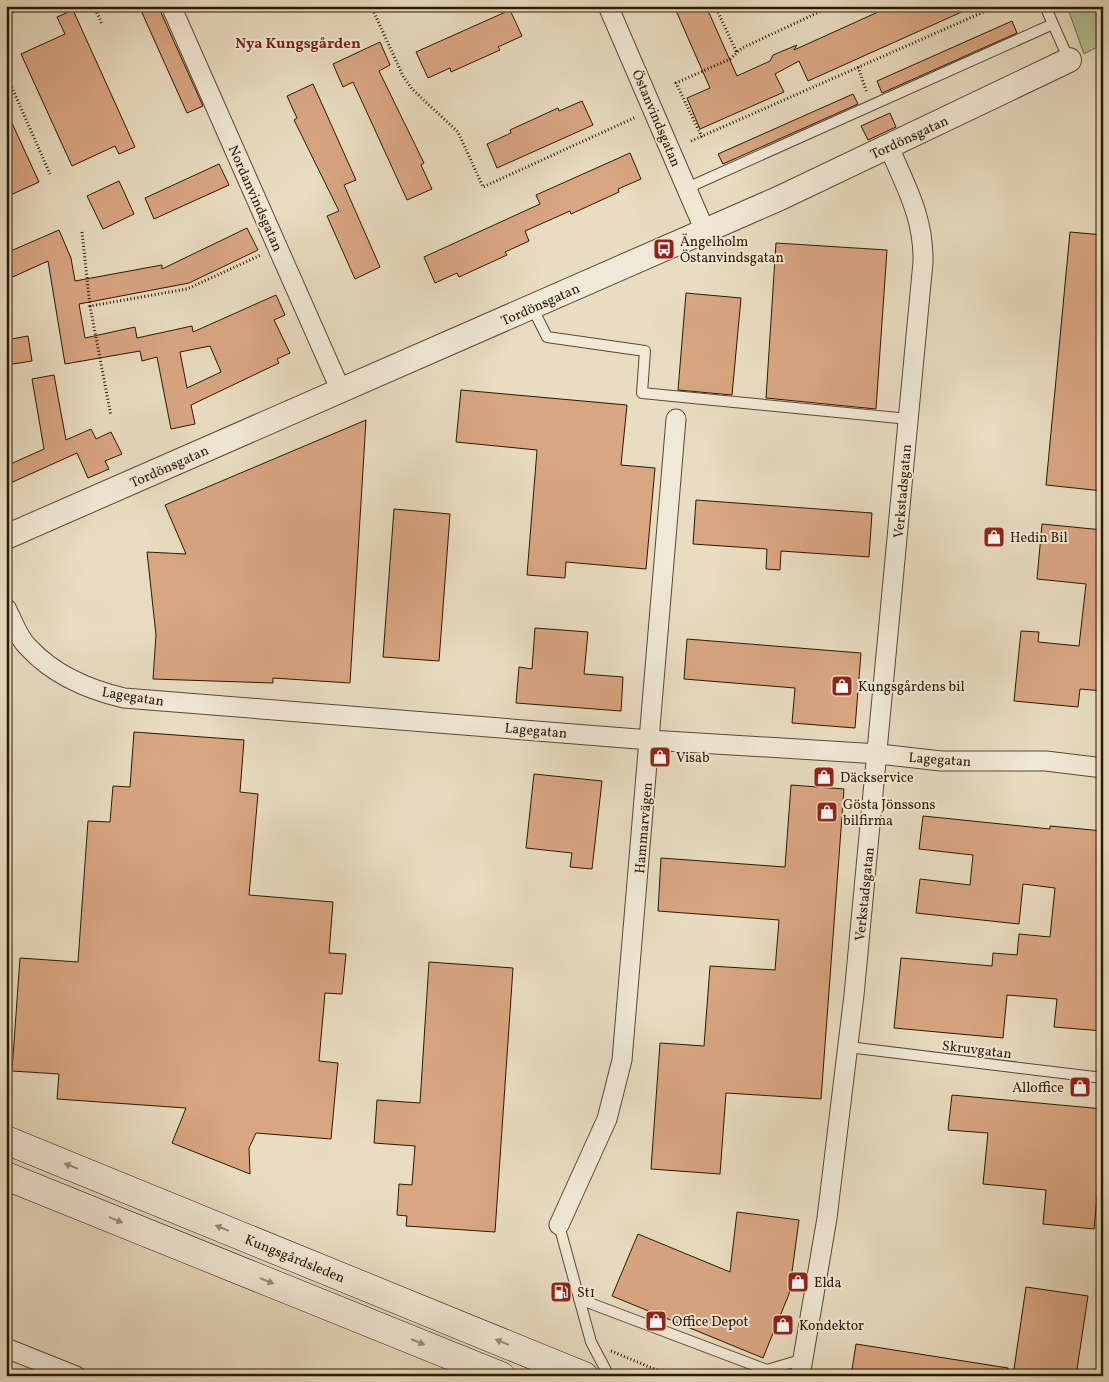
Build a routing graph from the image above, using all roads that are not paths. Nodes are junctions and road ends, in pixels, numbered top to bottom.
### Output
1 (171, 6) edge
2 (608, 6) edge
3 (1045, 6) edge
4 (1053, 24) junction
5 (1069, 60) joint
6 (890, 147) junction
7 (687, 188) junction
8 (705, 231) junction
9 (532, 307) junction
10 (341, 390) junction
11 (676, 419) dead end
12 (909, 419) junction
13 (6, 537) edge
14 (6, 608) edge
15 (650, 740) junction
16 (878, 754) junction
17 (1103, 768) edge
18 (848, 1047) junction
19 (1103, 1078) edge
20 (6, 1140) edge
21 (6, 1176) edge
22 (559, 1225) joint
23 (579, 1299) junction
24 (6, 1348) edge
25 (802, 1367) edge
26 (76, 1376) edge
27 (502, 1376) edge
28 (584, 1376) edge
29 (609, 1376) edge

1 - 10 street, Nordanvindsgatan
2 - 7 street, Östanvindsgatan
3 - 4 lane
4 - 5 lane
4 - 7 lane
5 - 6 street, Tordönsgatan
6 - 8 street, Tordönsgatan
6 - 12 street, Verkstadsgatan
7 - 8 street, Östanvindsgatan
8 - 9 street, Tordönsgatan
9 - 10 street, Tordönsgatan
9 - 12 lane
10 - 13 street, Tordönsgatan
11 - 15 street, Hammarvägen
12 - 16 street, Verkstadsgatan
14 - 15 street, Lagegatan
15 - 16 street, Lagegatan
15 - 22 street, Hammarvägen
16 - 17 street, Lagegatan
16 - 18 street, Verkstadsgatan
18 - 19 lane, Skruvgatan
18 - 25 street, Verkstadsgatan
28 -> 20 main road, Kungsgårdsleden
21 -> 27 main road
22 - 23 lane
23 - 25 lane
23 - 29 lane
24 - 26 street

